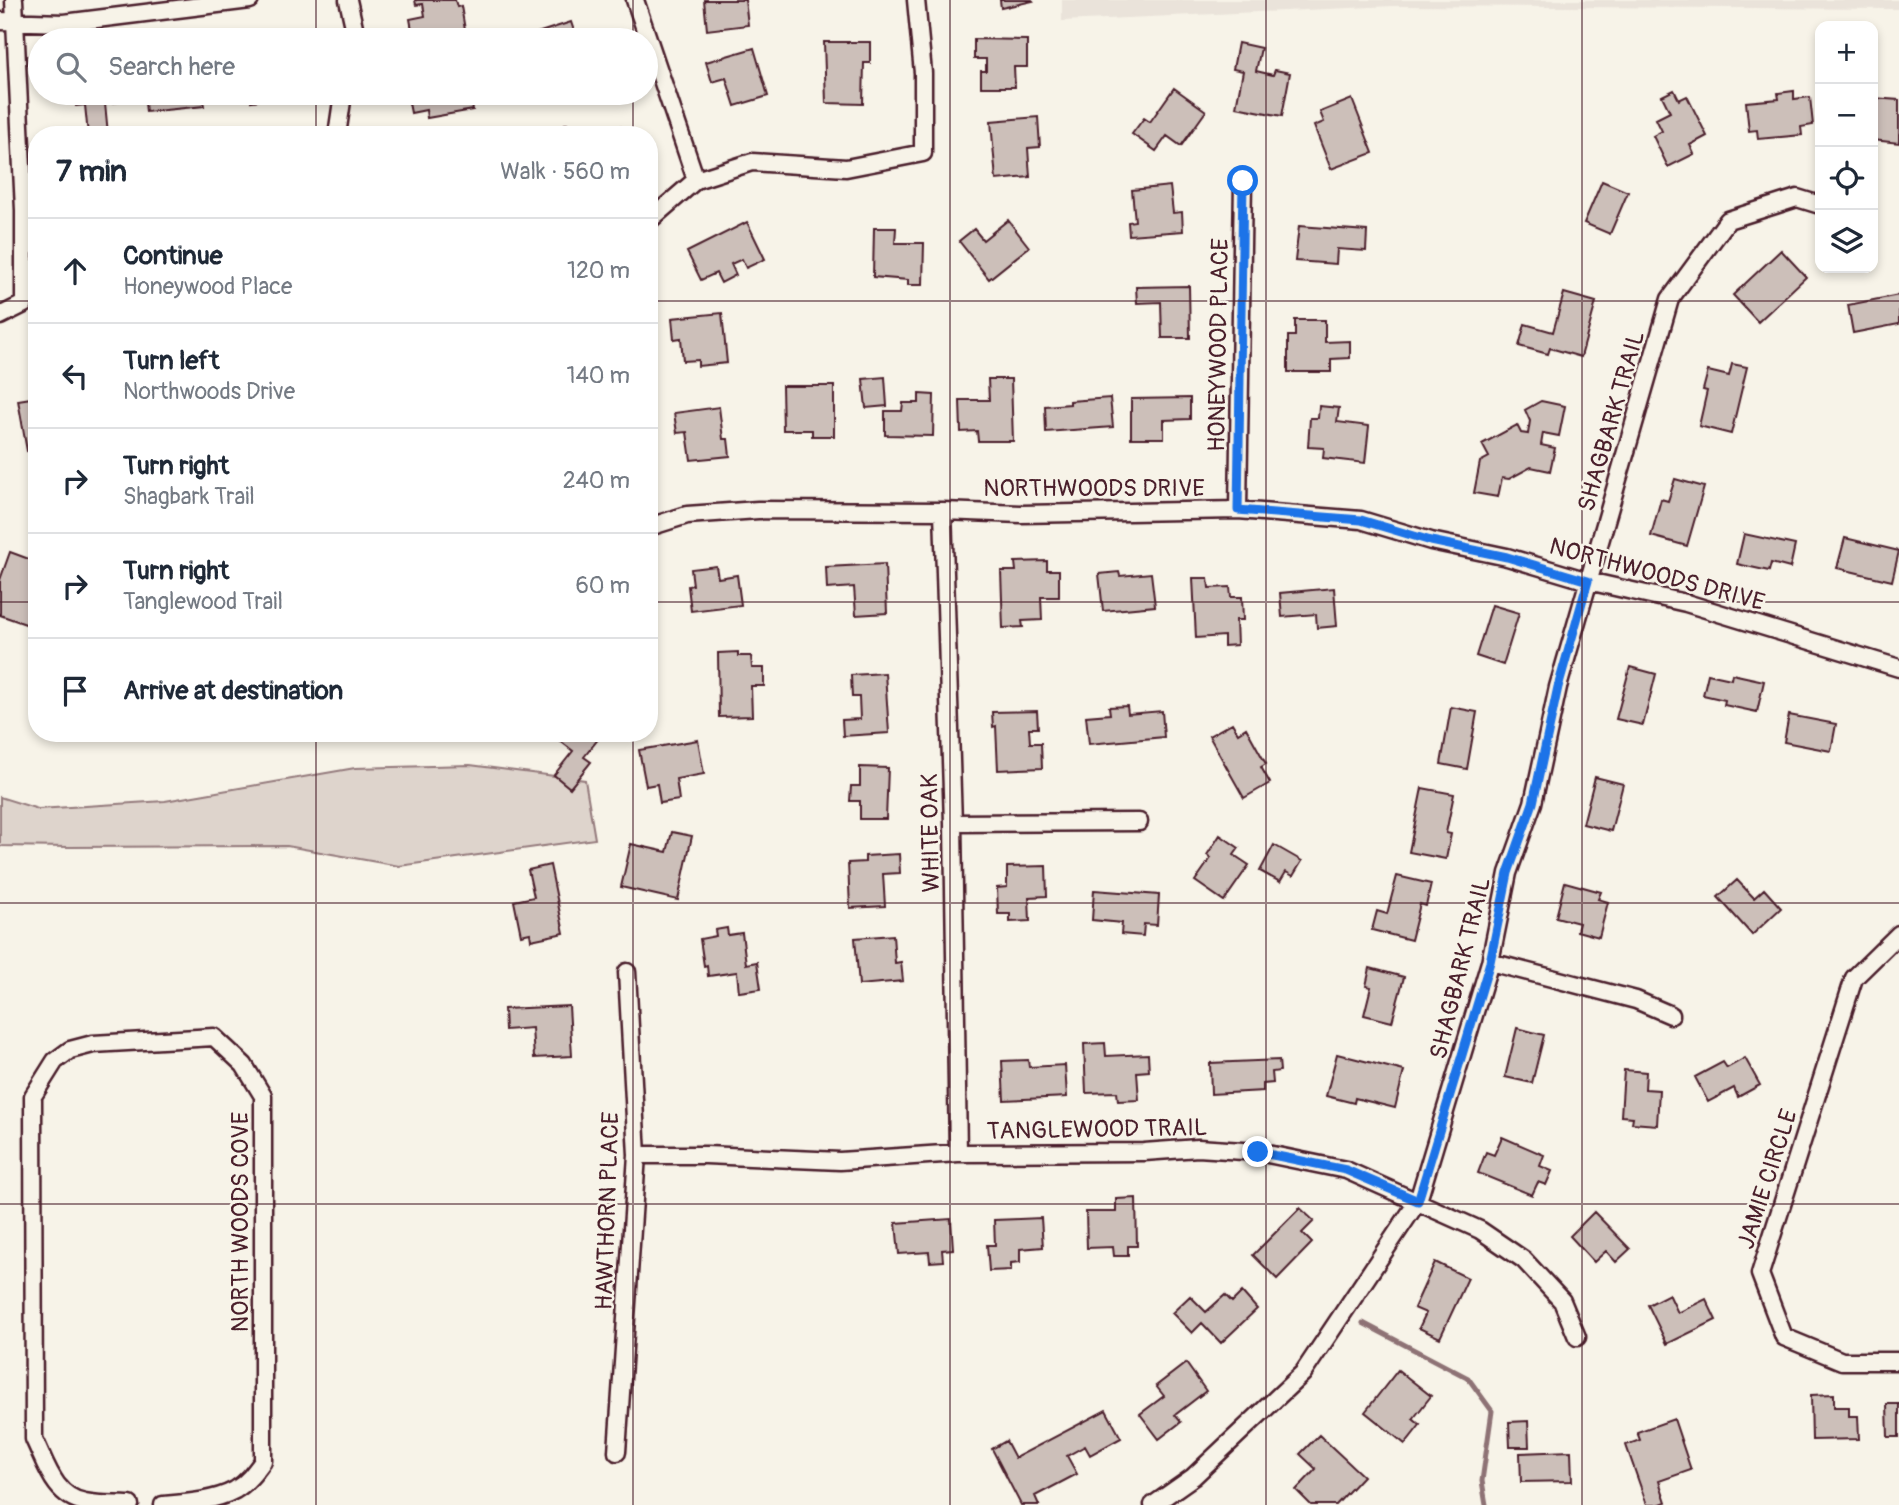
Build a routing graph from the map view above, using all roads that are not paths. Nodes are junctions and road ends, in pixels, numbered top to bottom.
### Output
1 (14, 0) edge
2 (250, 0) edge
3 (348, 0) edge
4 (635, 0) edge
5 (916, 0) edge
6 (7, 21) edge
7 (355, 28) edge
8 (644, 28) edge
9 (658, 68) edge
10 (342, 105) edge
11 (338, 126) edge
12 (696, 180) junction
13 (1243, 181) dead end
14 (1815, 203) edge
15 (658, 213) edge
16 (0, 316) edge
17 (1238, 510) junction
18 (943, 511) junction
19 (658, 524) edge
20 (1588, 581) junction
21 (1899, 668) edge
22 (1139, 822) dead end
23 (953, 823) junction
24 (1899, 934) edge
25 (1490, 962) junction
26 (627, 972) dead end
27 (1671, 1015) dead end
28 (958, 1153) junction
29 (637, 1155) junction
30 (1418, 1201) junction
31 (1577, 1337) dead end
32 (1899, 1361) edge
33 (617, 1452) dead end
34 (130, 1505) edge
35 (174, 1505) edge
36 (1153, 1505) edge

1 - 6 street
2 - 6 street
3 - 7 street
4 - 8 street
5 - 12 street
6 - 16 street
9 - 12 street
10 - 11 street
12 - 15 street
13 - 17 street, HONEYWOOD PLACE
14 - 20 street, SHAGBARK TRAIL
17 - 18 street, NORTHWOODS DRIVE
17 - 20 street, NORTHWOODS DRIVE
18 - 19 street, NORTHWOODS DRIVE
18 - 23 street, WHITE OAK
20 - 21 street, NORTHWOODS DRIVE
20 - 25 street, SHAGBARK TRAIL
22 - 23 street
23 - 28 street, WHITE OAK
24 - 32 street, JAMIE CIRCLE
25 - 27 street
25 - 30 street, SHAGBARK TRAIL
26 - 29 street, HAWTHORN PLACE
28 - 29 street, TANGLEWOOD TRAIL
28 - 30 street, TANGLEWOOD TRAIL
29 - 33 street, HAWTHORN PLACE
30 - 31 street, TANGLEWOOD TRAIL
30 - 36 street, SHAGBARK TRAIL
34 - 35 street, NORTH WOODS COVE

